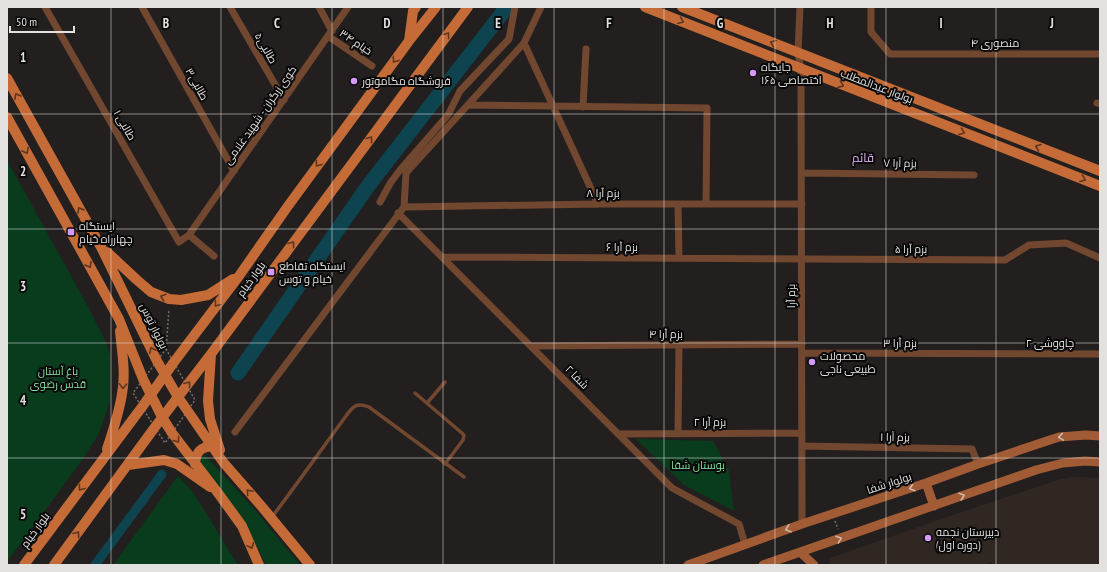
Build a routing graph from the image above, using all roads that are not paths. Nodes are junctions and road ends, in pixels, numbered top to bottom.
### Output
1 (45, 7) edge
2 (142, 7) edge
3 (230, 7) edge
4 (318, 7) edge
5 (348, 7) edge
6 (416, 7) edge
7 (436, 7) edge
8 (468, 7) edge
9 (515, 7) edge
10 (541, 7) edge
11 (645, 7) edge
12 (682, 7) edge
13 (800, 7) edge
14 (871, 7) edge
15 (330, 34) junction
16 (409, 41) junction
17 (524, 43) junction
18 (586, 49) dead end
19 (798, 53) junction
20 (1100, 54) edge
21 (372, 66) dead end
22 (801, 69) junction
23 (7, 78) edge
24 (284, 100) junction
25 (468, 105) junction
26 (554, 106) junction
27 (583, 106) junction
28 (7, 117) edge
29 (234, 171) junction
30 (1100, 171) edge
31 (802, 173) junction
32 (974, 174) dead end
33 (1100, 186) edge
34 (380, 202) dead end
35 (598, 204) junction
36 (678, 204) junction
37 (706, 204) junction
38 (802, 204) junction
39 (404, 207) junction
40 (398, 213) junction
41 (189, 236) junction
42 (101, 247) junction
43 (214, 256) dead end
44 (442, 257) junction
45 (679, 258) junction
46 (1100, 258) edge
47 (802, 259) junction
48 (238, 276) junction
49 (119, 319) junction
50 (802, 344) junction
51 (679, 345) junction
52 (531, 346) junction
53 (802, 353) junction
54 (211, 354) junction
55 (999, 354) joint
56 (1100, 354) edge
57 (165, 374) junction
58 (445, 382) dead end
59 (415, 393) dead end
60 (151, 394) junction
61 (178, 397) junction
62 (428, 403) junction
63 (162, 417) junction
64 (235, 432) dead end
65 (678, 433) junction
66 (802, 433) junction
67 (618, 434) junction
68 (1100, 436) edge
69 (213, 446) junction
70 (802, 446) junction
71 (104, 456) junction
72 (223, 462) junction
73 (1100, 462) edge
74 (196, 464) junction
75 (445, 464) junction
76 (978, 464) junction
77 (128, 465) junction
78 (464, 477) dead end
79 (926, 483) junction
80 (218, 493) junction
81 (934, 506) junction
82 (271, 518) junction
83 (802, 524) junction
84 (745, 544) junction
85 (800, 552) junction
86 (309, 562) edge
87 (24, 565) edge
88 (54, 565) edge
89 (259, 565) edge
90 (688, 565) edge
91 (762, 565) edge
92 (814, 565) edge

1 - 41 street, طالبی ۱
2 - 29 street, طالبی۳
3 - 24 street, طالبی۵
4 - 15 street
5 - 15 street, کوی زرگران - شهید غلامی
6 - 16 main road
7 - 16 main road, بلوار خیام
54 -> 8 main road, بلوار خیام
9 - 34 street
10 - 17 street
11 -> 22 main road, بولوار عبدالمطلب
19 -> 12 main road, بولوار عبدالمطلب
13 - 19 street, بزم آرا
14 - 20 street, منصوری ۴
15 - 21 street, خیام ۳۴
15 - 24 street, کوی زرگران - شهید غلامی
16 -> 48 main road, بلوار خیام
17 - 25 street
17 - 26 street
18 - 27 street
19 - 22 street, بزم آرا
30 -> 19 main road, بولوار عبدالمطلب
22 - 31 street, بزم آرا
22 -> 33 main road, بولوار عبدالمطلب
42 -> 23 main road, بولوار توس
24 - 29 street, کوی زرگران - شهید غلامی
25 - 26 street
25 - 39 street
26 - 27 street
26 - 35 street
27 - 37 street
28 -> 49 main road
29 - 41 street, کوی زرگران - شهید غلامی
31 - 32 street, بزم آرا ۷
31 - 38 street, بزم آرا
35 - 36 street, بزم آرا ۸
35 - 39 street, بزم آرا ۸
36 - 37 street, بزم آرا ۸
36 - 45 street
37 - 38 street, بزم آرا ۸
38 - 47 street, بزم آرا
39 - 40 street
40 - 44 street, شفا ۲
40 - 64 street
41 - 43 street
48 -> 42 main road
57 -> 42 main road, بولوار توس
44 - 45 street, بزم آرا ۶
44 - 52 street, شفا ۲
45 - 47 street, بزم آرا ۶
46 - 47 street, بزم آرا ۵
47 - 50 street, بزم آرا
48 -> 57 main road, بلوار خیام
49 - 60 main road
49 -> 71 main road
50 - 51 street, بزم آرا ۴
50 - 53 street, بزم آرا
51 - 52 street, بزم آرا ۴
51 - 65 street
52 - 67 street, شفا ۲
53 - 55 street, بزم آرا ۳
53 - 66 street, بزم آرا
61 -> 54 main road, بلوار خیام
54 - 72 main road
55 - 56 street, چاووشی ۲
57 - 60 main road, بلوار خیام
57 - 61 main road, بولوار توس
58 - 62 lane
59 - 62 lane
60 - 63 main road
60 - 71 main road, بلوار خیام
61 - 63 main road, بلوار خیام
61 - 69 main road, بولوار توس
62 - 75 lane
63 -> 74 main road
63 - 77 main road, بلوار خیام
65 - 66 street, بزم آرا ۲
65 - 67 street, بزم آرا ۲
66 - 70 street, بزم آرا
67 - 84 street, شفا ۲
68 -> 76 street, بولوار شفا
69 - 72 main road, بولوار توس
69 - 74 main road
70 - 76 street, بزم آرا ۱
70 - 83 street, بزم آرا
71 -> 87 main road, بلوار خیام
82 -> 72 main road, بولوار توس
81 -> 73 street
74 - 80 main road
75 - 78 lane
75 - 82 lane
76 - 79 street, بولوار شفا
77 - 80 main road
88 -> 77 main road, بلوار خیام
79 - 81 street
79 -> 83 street, بولوار شفا
80 -> 89 main road
85 -> 81 street
82 - 86 main road, بولوار توس
83 -> 84 street, بولوار شفا
84 - 90 street, بولوار شفا
85 - 91 street
85 - 92 street

